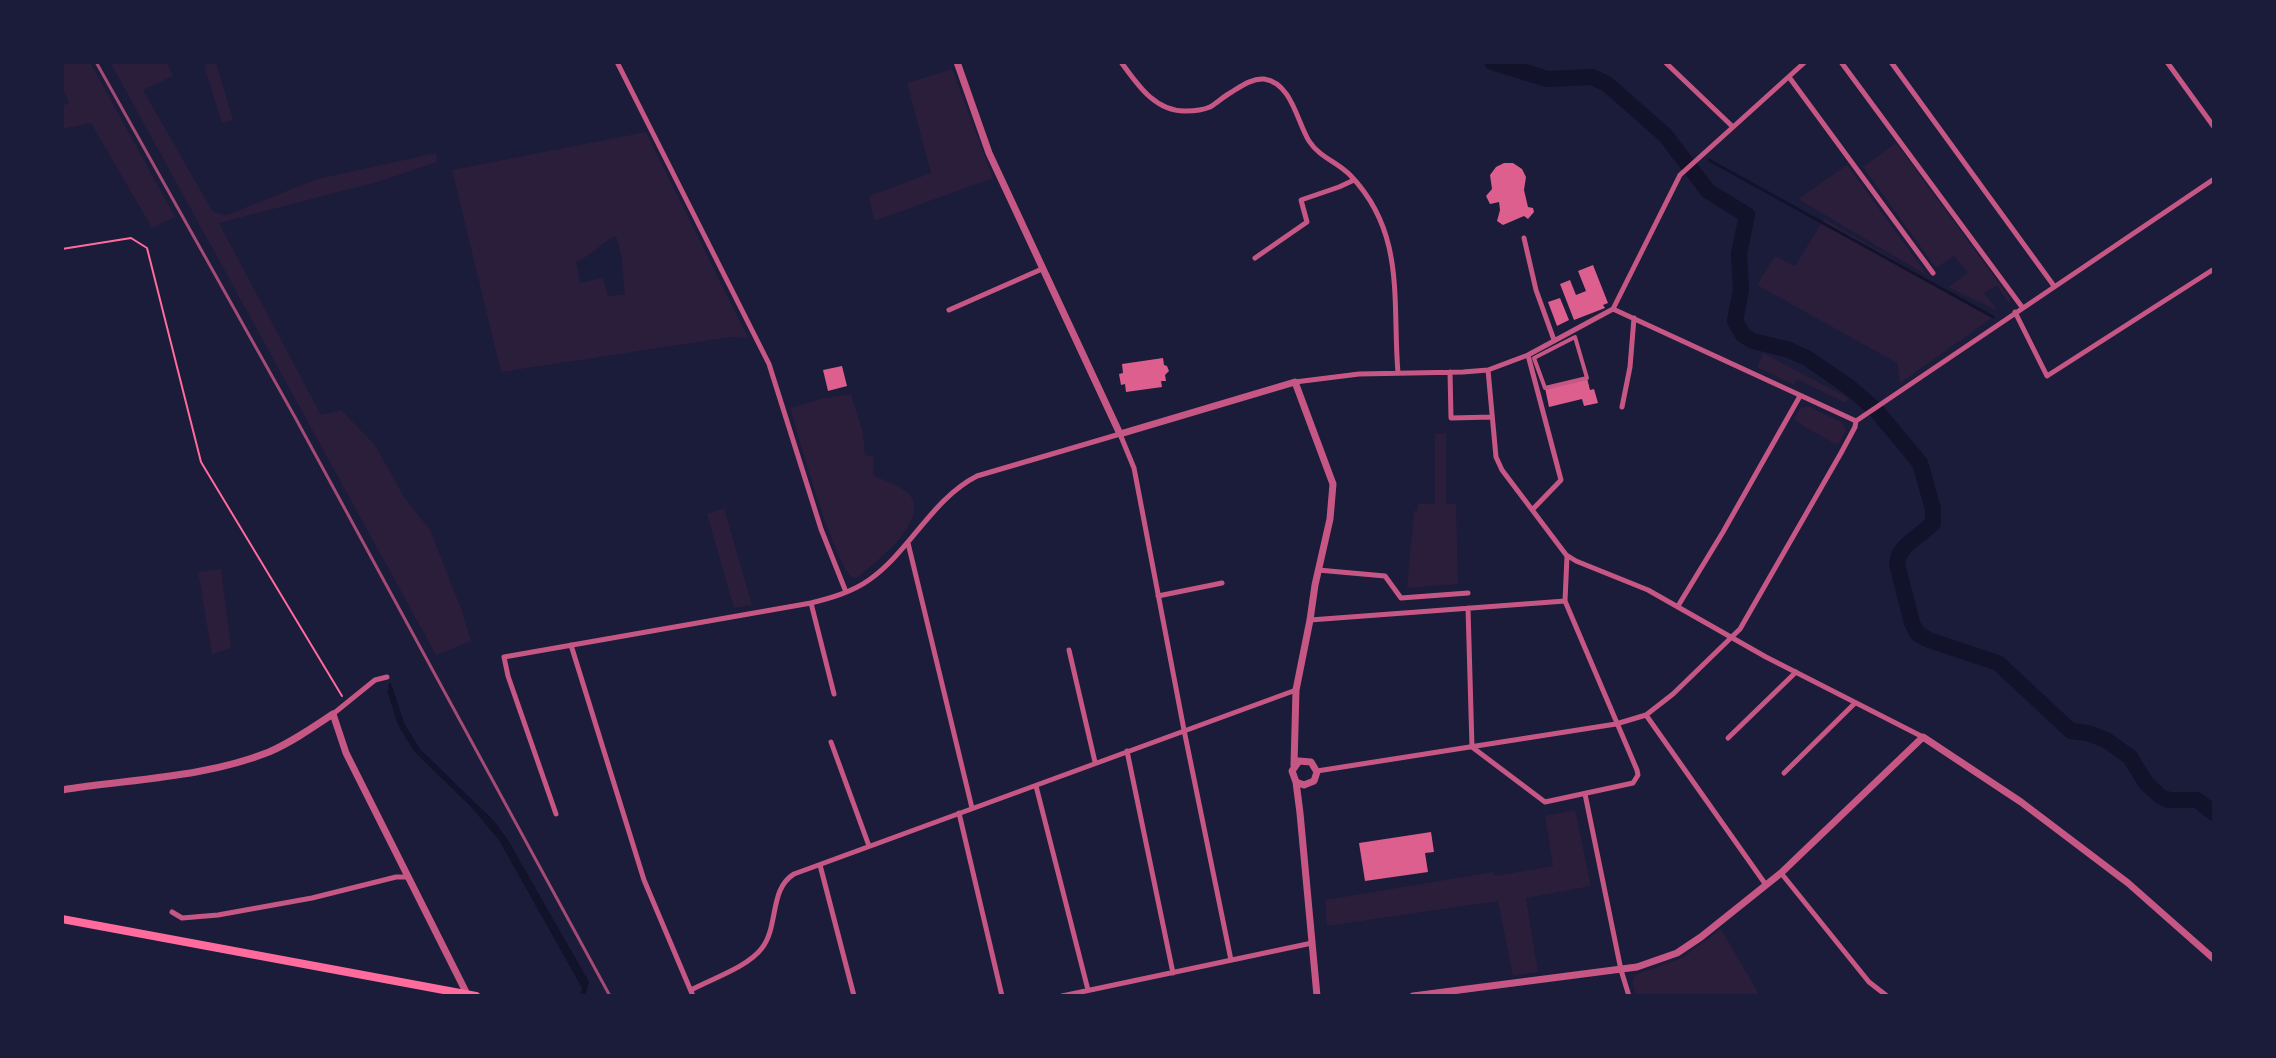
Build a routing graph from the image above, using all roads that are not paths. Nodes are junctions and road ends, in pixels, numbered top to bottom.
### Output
1 (617, 62) edge
2 (957, 62) edge
3 (1121, 62) edge
4 (1665, 62) edge
5 (1841, 62) edge
6 (1891, 62) edge
7 (2167, 62) edge
8 (1803, 63) edge
9 (1789, 77) junction
10 (1733, 127) junction
11 (2214, 127) edge
12 (1354, 180) junction
13 (2212, 180) edge
14 (2214, 188) edge
15 (1524, 238) dead end
16 (1255, 258) dead end
17 (1042, 269) junction
18 (2214, 269) edge
19 (1933, 273) dead end
20 (2054, 286) junction
21 (2022, 307) junction
22 (1613, 309) junction
23 (949, 310) dead end
24 (2015, 312) junction
25 (1634, 318) junction
26 (1554, 340) junction
27 (1531, 356) junction
28 (1488, 370) junction
29 (1450, 372) junction
30 (1398, 373) junction
31 (1295, 382) junction
32 (1801, 396) junction
33 (1622, 407) dead end
34 (1492, 417) junction
35 (1856, 421) junction
36 (1120, 434) junction
37 (1533, 509) junction
38 (907, 542) junction
39 (1567, 556) junction
40 (1318, 570) junction
41 (1222, 583) dead end
42 (846, 592) junction
43 (1468, 593) dead end
44 (1158, 596) junction
45 (1565, 601) junction
46 (811, 603) junction
47 (1678, 606) junction
48 (1468, 608) junction
49 (1310, 620) junction
50 (1730, 637) junction
51 (571, 645) junction
52 (1069, 650) dead end
53 (1796, 672) junction
54 (387, 677) dead end
55 (1296, 690) junction
56 (834, 694) dead end
57 (1855, 703) junction
58 (333, 714) junction
59 (1646, 715) junction
60 (1616, 724) junction
61 (1184, 730) junction
62 (1295, 736) junction
63 (1923, 737) junction
64 (1728, 738) dead end
65 (831, 742) dead end
66 (1472, 747) junction
67 (1127, 751) junction
68 (1309, 761) junction
69 (1095, 762) junction
70 (1294, 765) junction
71 (1319, 771) junction
72 (1784, 773) dead end
73 (1296, 782) junction
74 (1306, 785) junction
75 (1036, 786) junction
76 (62, 790) edge
77 (1585, 794) junction
78 (972, 808) junction
79 (959, 813) junction
80 (1300, 813) junction
81 (556, 814) dead end
82 (869, 846) junction
83 (820, 865) junction
84 (1781, 873) junction
85 (409, 877) junction
86 (1766, 886) junction
87 (172, 912) dead end
88 (62, 919) edge
89 (1312, 943) junction
90 (2214, 959) edge
91 (1231, 960) junction
92 (1621, 970) junction
93 (1173, 973) junction
94 (1088, 990) junction
95 (692, 993) edge
96 (468, 996) edge
97 (476, 996) edge
98 (854, 996) edge
99 (1002, 996) edge
100 (1062, 996) edge
101 (1317, 996) edge
102 (1413, 996) edge
103 (1629, 996) edge
104 (1887, 996) edge

1 - 42 street
2 - 17 street
3 - 12 street
4 - 10 street
5 - 21 street
6 - 20 street
7 - 11 street
8 - 9 street
9 - 10 street
9 - 19 street
10 - 22 street
12 - 16 street
12 - 30 street
13 - 14 street
13 - 20 street
15 - 26 street
17 - 23 street
17 - 36 street
18 - 24 street
20 - 21 street
21 - 24 street
22 - 25 street
22 - 26 street
24 - 35 street
25 - 32 street
25 - 33 street
26 - 27 street
27 - 27 street
27 - 28 street
27 - 37 street
28 - 29 street
28 - 34 street
29 - 30 street
29 - 34 street
30 - 31 street
31 - 36 street
31 - 40 street
32 - 35 street
32 - 47 street
34 - 37 street
35 - 50 street
36 - 38 street
36 - 44 street
37 - 39 street
38 - 42 street
38 - 78 street
39 - 45 street
39 - 47 street
40 - 43 street
40 - 49 street
41 - 44 street
42 - 46 street
44 - 61 street
45 - 48 street
45 - 60 street
46 - 51 street
46 - 56 street
47 - 50 street
48 - 49 street
48 - 66 street
49 - 55 street
50 - 53 street
50 - 59 street
51 - 81 street
51 - 95 street
52 - 69 street
53 - 57 street
53 - 64 street
54 - 58 street
55 - 61 street
55 - 62 street
57 - 63 street
57 - 72 street
58 - 76 street
58 - 85 street
59 - 60 street
59 - 86 street
60 - 66 street
60 - 77 street
61 - 67 street
61 - 91 street
62 - 68 street
62 - 70 street
63 - 84 street
63 - 90 street
65 - 82 street
66 - 71 street
66 - 77 street
67 - 69 street
67 - 93 street
68 - 70 street
68 - 71 street
69 - 75 street
70 - 73 street
71 - 74 street
73 - 74 street
73 - 80 street
74 - 80 street
75 - 78 street
75 - 94 street
77 - 92 street
78 - 79 street
79 - 82 street
79 - 99 street
80 - 89 street
82 - 83 street
83 - 95 street
83 - 98 street
84 - 86 street
84 - 104 street
85 - 87 street
85 - 96 street
86 - 92 street
88 - 97 main road
89 - 91 street
89 - 101 street
91 - 93 street
92 - 102 street
92 - 103 street
93 - 94 street
94 - 100 street

